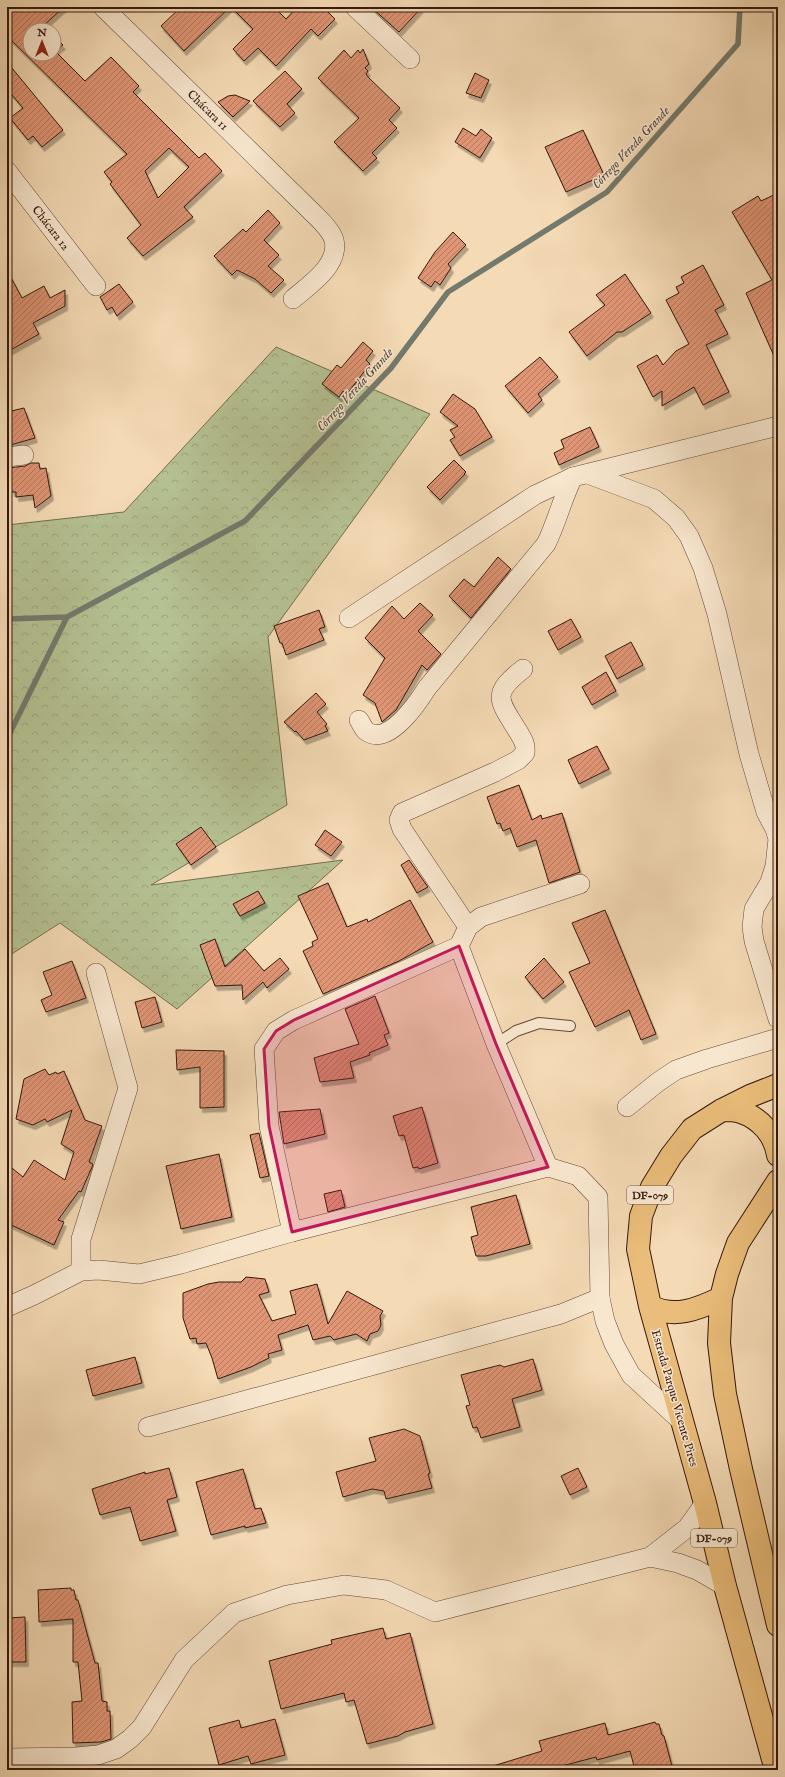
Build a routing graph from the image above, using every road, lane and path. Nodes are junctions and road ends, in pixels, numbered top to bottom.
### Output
1 (103, 7) edge
2 (355, 7) edge
3 (410, 59) dead end
4 (7, 171) edge
5 (96, 286) dead end
6 (293, 299) dead end
7 (778, 426) edge
8 (580, 475) junction
9 (349, 618) dead end
10 (523, 669) dead end
11 (359, 720) dead end
12 (580, 884) dead end
13 (468, 927) junction
14 (459, 946) junction
15 (96, 974) dead end
16 (778, 1019) edge
17 (570, 1026) dead end
18 (778, 1038) edge
19 (496, 1044) junction
20 (778, 1085) edge
21 (628, 1107) dead end
22 (722, 1110) junction
23 (778, 1155) edge
24 (548, 1167) junction
25 (777, 1179) edge
26 (292, 1232) junction
27 (81, 1271) junction
28 (600, 1298) junction
29 (721, 1298) junction
30 (7, 1306) edge
31 (650, 1306) junction
32 (681, 1421) junction
33 (148, 1428) dead end
34 (705, 1503) junction
35 (650, 1557) junction
36 (725, 1586) junction
37 (775, 1600) edge
38 (778, 1625) edge
39 (7, 1758) edge
40 (776, 1770) edge

1 - 6 street, Chácara 11
2 - 3 street
4 - 5 street, Chácara 12
7 - 8 street
8 - 9 street
8 - 11 street
8 - 16 street
10 - 13 street
12 - 13 street
13 - 14 street
14 - 19 street
14 - 26 street
15 - 27 street
17 - 19 lane
18 - 21 street
19 - 24 street
20 - 22 main road, Estrada Parque Vicente Pires / DF-079
22 - 23 main road
22 - 31 main road, Estrada Parque Vicente Pires / DF-079
24 - 26 street
24 - 28 street
25 - 29 main road, DF-079
26 - 27 street
27 - 30 street
28 - 32 street
28 - 33 street
29 - 31 main road
29 - 37 main road, DF-079
31 - 32 main road, Estrada Parque Vicente Pires / DF-079
32 - 34 main road, Estrada Parque Vicente Pires / DF-079
34 - 35 street
34 - 36 main road, Estrada Parque Vicente Pires / DF-079
35 - 36 street
35 - 39 street
36 - 40 main road, Estrada Parque Vicente Pires / DF-079
37 - 38 main road, DF-079

